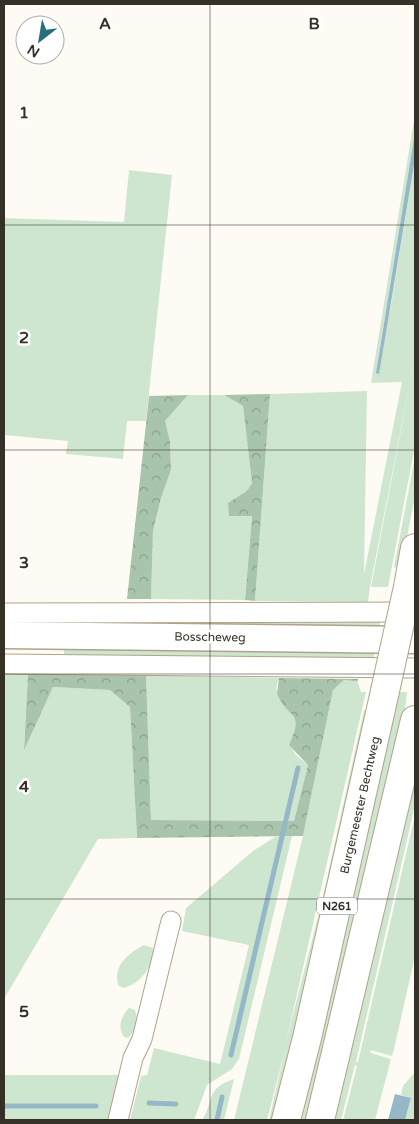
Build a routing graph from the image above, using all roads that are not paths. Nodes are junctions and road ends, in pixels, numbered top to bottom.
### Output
1 (415, 548) edge
2 (415, 612) edge
3 (4, 613) edge
4 (4, 635) edge
5 (415, 640) edge
6 (4, 664) edge
7 (415, 668) edge
8 (415, 720) edge
9 (171, 921) dead end
10 (118, 1120) edge
11 (286, 1120) edge
12 (320, 1120) edge

1 - 11 main road, Burgemeester Bechtweg / N261, bridge
2 - 3 street, Bosscheweg
4 - 5 main road, Bosscheweg
6 - 7 street
8 - 12 main road, N261
9 - 10 street

